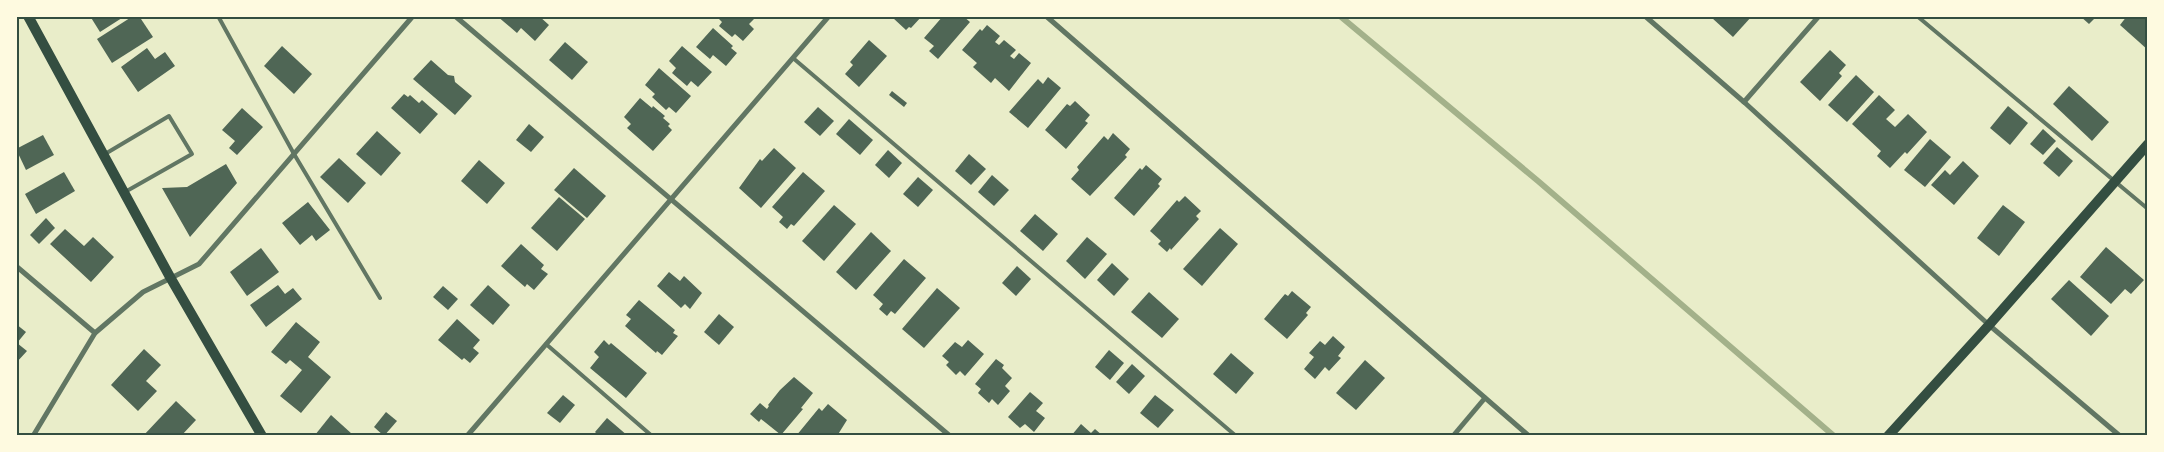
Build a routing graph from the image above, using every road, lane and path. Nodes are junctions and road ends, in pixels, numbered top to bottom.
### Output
1 (28, 16) edge
2 (218, 16) edge
3 (413, 16) edge
4 (455, 16) edge
5 (829, 16) edge
6 (1046, 16) edge
7 (1645, 16) edge
8 (1819, 16) edge
9 (1917, 16) edge
10 (793, 58) junction
11 (1744, 102) junction
12 (2148, 144) edge
13 (294, 154) junction
14 (103, 155) junction
15 (2116, 181) junction
16 (124, 193) junction
17 (670, 199) junction
18 (2148, 209) edge
19 (16, 266) edge
20 (170, 277) junction
21 (380, 298) dead end
22 (1989, 325) junction
23 (95, 333) junction
24 (545, 343) junction
25 (1486, 398) junction
26 (33, 436) edge
27 (262, 436) edge
28 (466, 436) edge
29 (652, 436) edge
30 (950, 436) edge
31 (1236, 436) edge
32 (1453, 436) edge
33 (1530, 436) edge
34 (1888, 436) edge
35 (2120, 436) edge

1 - 14 main road
2 - 13 lane
3 - 13 street
4 - 17 street
5 - 10 street
6 - 25 street
7 - 11 street
8 - 11 street
9 - 15 lane
10 - 17 street
10 - 31 lane
11 - 22 street
12 - 15 main road
13 - 20 street
13 - 21 lane
14 - 16 main road
14 - 16 lane
15 - 18 lane
15 - 22 main road
16 - 20 main road
17 - 24 street
17 - 30 street
19 - 23 street
20 - 23 street
20 - 27 main road
22 - 34 main road
22 - 35 street
23 - 26 street
24 - 28 street
24 - 29 lane
25 - 32 street
25 - 33 street

